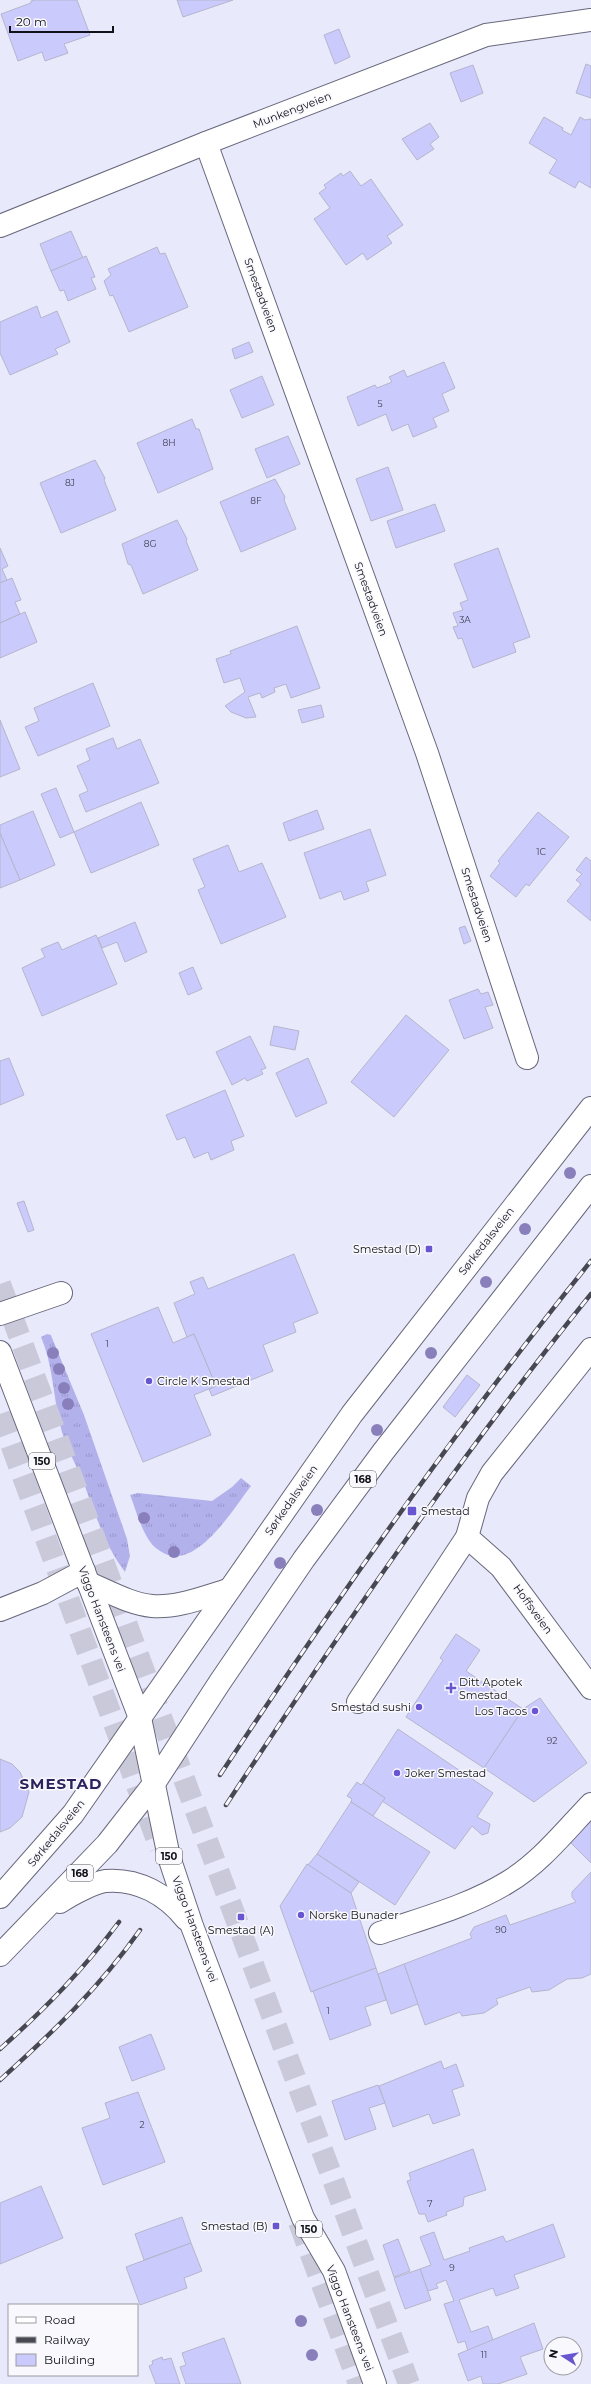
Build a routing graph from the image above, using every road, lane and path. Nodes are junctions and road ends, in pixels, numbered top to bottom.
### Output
1 (591, 20) edge
2 (206, 143) junction
3 (0, 226) edge
4 (527, 1058) dead end
5 (591, 1108) edge
6 (591, 1186) edge
7 (61, 1293) dead end
8 (0, 1314) edge
9 (591, 1349) edge
10 (0, 1352) edge
11 (467, 1537) junction
12 (86, 1577) junction
13 (228, 1590) junction
14 (0, 1610) edge
15 (591, 1688) edge
16 (358, 1702) dead end
17 (140, 1718) junction
18 (153, 1785) junction
19 (591, 1804) edge
20 (0, 1897) edge
21 (42, 1913) junction
22 (192, 1926) junction
23 (380, 1933) dead end
24 (0, 1956) edge
25 (375, 2384) edge

1 - 2 main road, Munkengveien
2 - 3 main road, Munkengveien
2 - 4 main road, Smestadveien
5 - 13 main road, Sørkedalsveien
6 - 18 main road, 168
7 - 8 main road
9 - 11 main road
10 - 12 main road, Viggo Hansteens vei / 150
11 - 15 main road, Hoffsveien
11 - 16 main road
12 - 13 main road
12 - 14 main road
12 - 17 main road, Viggo Hansteens vei / 150
13 - 17 main road, Sørkedalsveien
17 - 18 main road, Viggo Hansteens vei / 150
17 - 20 main road, Sørkedalsveien
18 - 21 main road, 168
18 - 22 main road, Viggo Hansteens vei / 150
19 - 23 main road
21 - 22 main road
21 - 24 main road, 168
22 - 25 main road, Viggo Hansteens vei / 150

